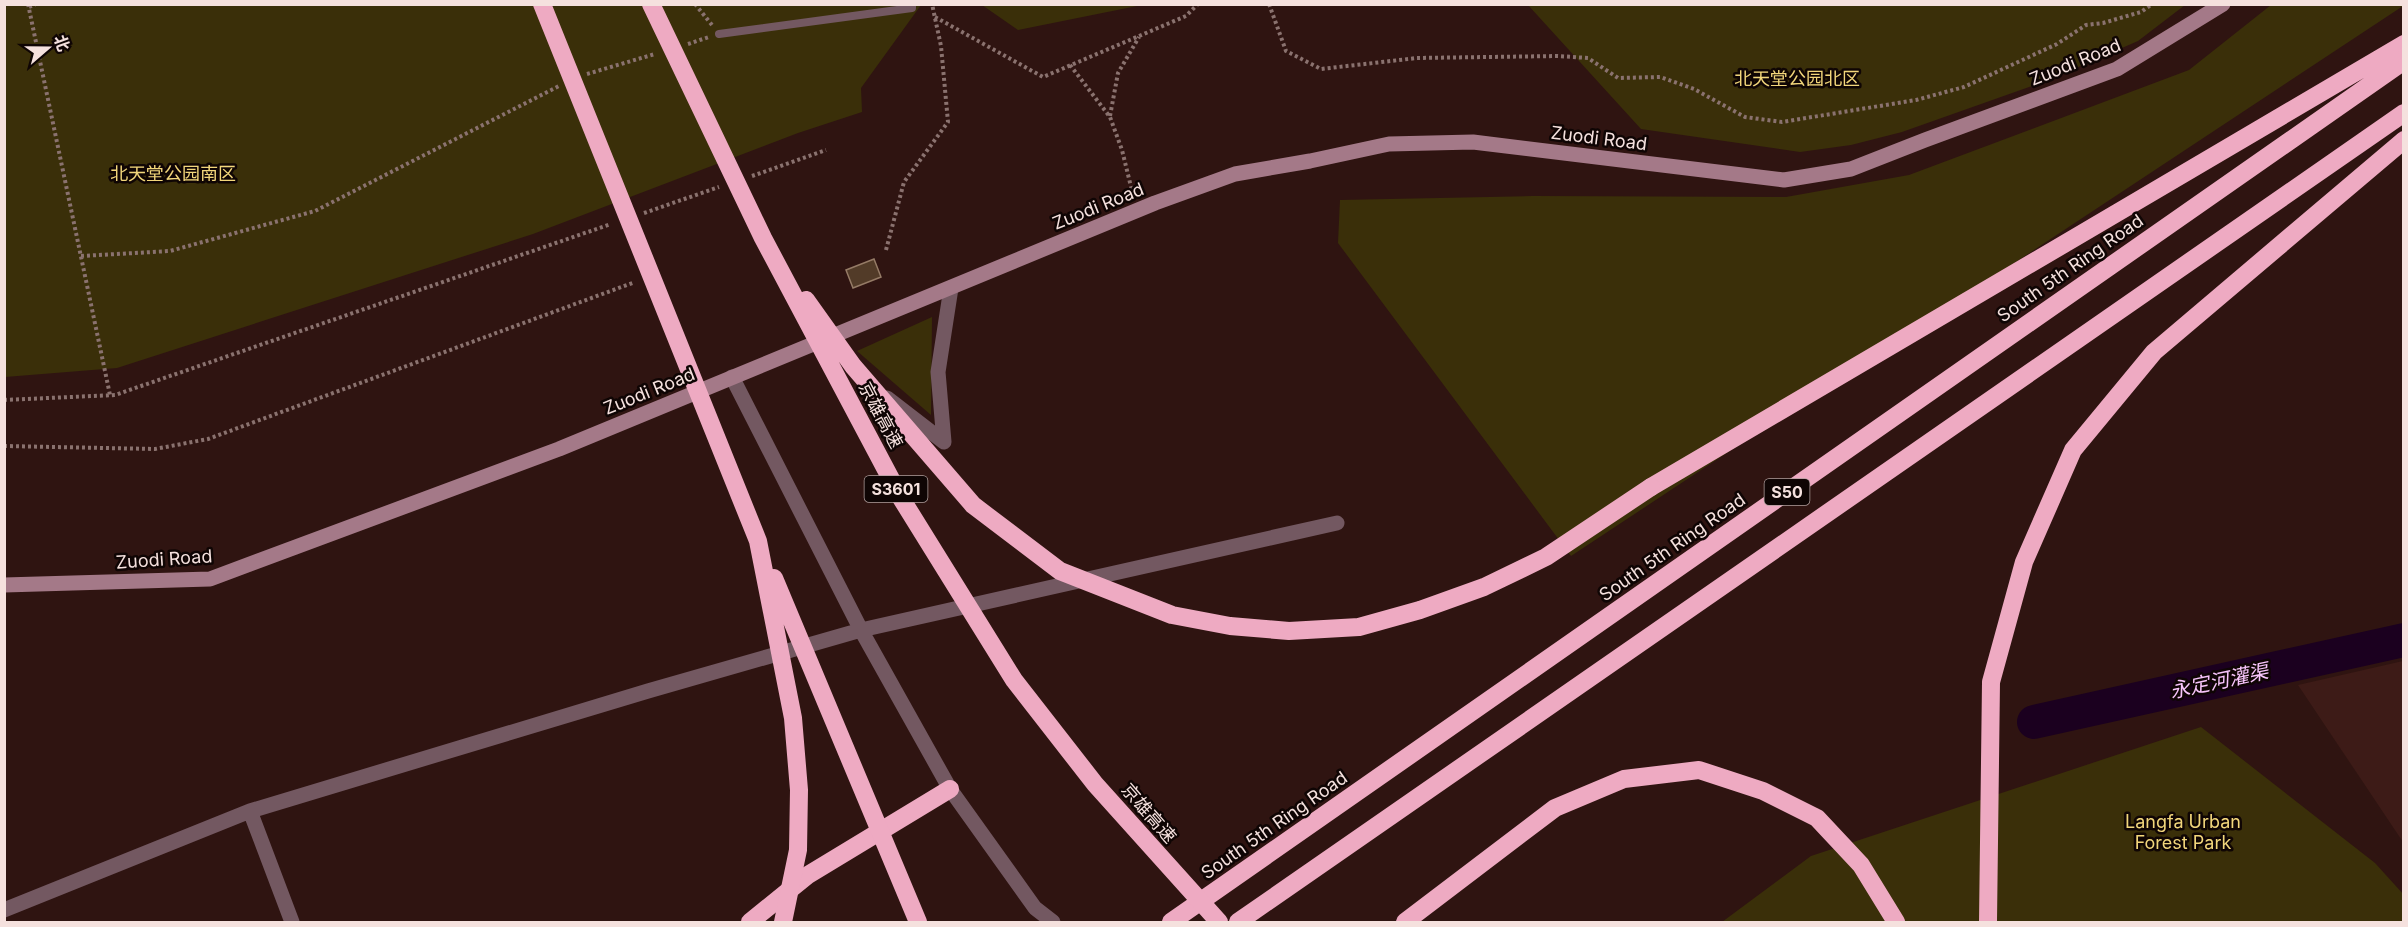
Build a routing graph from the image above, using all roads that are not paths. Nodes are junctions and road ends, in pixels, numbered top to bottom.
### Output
1 (542, 4) edge
2 (651, 4) edge
3 (912, 4) edge
4 (2223, 4) edge
5 (719, 34) road end
6 (2403, 44) edge
7 (2403, 61) edge
8 (2403, 113) edge
9 (2403, 140) edge
10 (763, 238) junction
11 (951, 288) junction
12 (804, 348) junction
13 (732, 377) junction
14 (1337, 523) dead end
15 (758, 540) junction
16 (4, 585) edge
17 (861, 630) junction
18 (950, 789) junction
19 (250, 811) junction
20 (4, 910) edge
21 (292, 922) edge
22 (750, 922) edge
23 (783, 922) edge
24 (918, 922) edge
25 (1053, 922) edge
26 (1171, 922) edge
27 (1219, 922) edge
28 (1238, 922) edge
29 (1405, 922) edge
30 (1896, 922) edge
31 (1988, 922) edge

1 - 15 highway, bridge
2 - 10 highway, 京雄高速 / S3601, bridge
3 - 5 lane
4 - 11 main road, Zuodi Road
6 - 10 highway, bridge
7 - 26 highway, South 5th Ring Road / S50
8 - 28 highway, S50
9 - 31 highway
10 - 27 highway, 京雄高速 / S3601, bridge
11 - 12 main road, Zuodi Road
11 - 12 street
12 - 13 main road, Zuodi Road
13 - 16 main road, Zuodi Road
13 - 17 street
14 - 17 street
15 - 23 highway, bridge
15 - 24 highway, bridge
17 - 18 street
17 - 19 street
18 - 22 highway
18 - 25 street
19 - 20 street
19 - 21 street
29 - 30 highway

